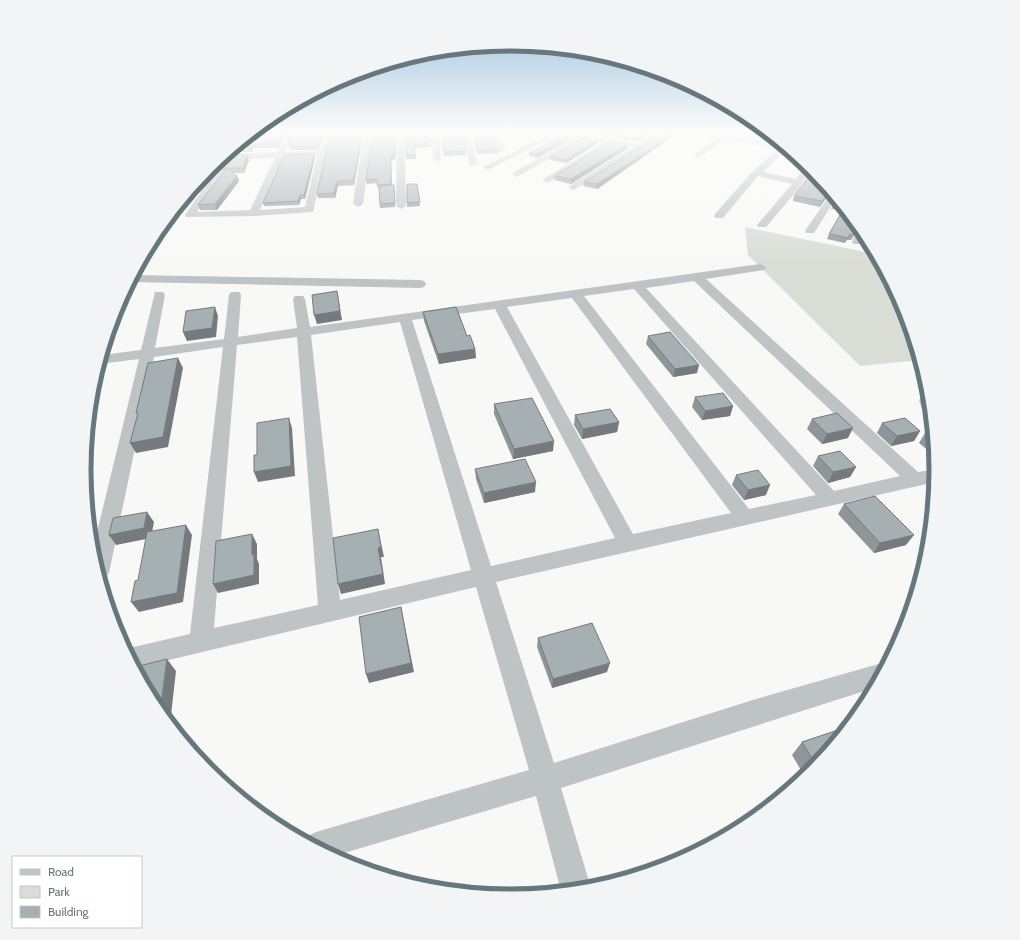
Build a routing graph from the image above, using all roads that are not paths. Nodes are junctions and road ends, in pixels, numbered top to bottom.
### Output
1 (216, 177) edge
2 (269, 177) edge
3 (317, 177) edge
4 (362, 177) edge
5 (401, 177) edge
6 (553, 177) edge
7 (590, 177) edge
8 (753, 177) edge
9 (774, 177) edge
10 (801, 177) edge
11 (548, 180) dead end
12 (797, 182) junction
13 (574, 187) dead end
14 (830, 200) edge
15 (358, 204) dead end
16 (402, 206) dead end
17 (254, 213) junction
18 (719, 216) dead end
19 (762, 225) dead end
20 (810, 231) dead end
21 (859, 238) edge
22 (857, 242) dead end
23 (760, 268) dead end
24 (697, 277) junction
25 (137, 279) edge
26 (420, 284) dead end
27 (637, 285) junction
28 (576, 294) junction
29 (158, 295) dead end
30 (235, 295) dead end
31 (299, 299) dead end
32 (499, 305) junction
33 (405, 318) junction
34 (304, 332) junction
35 (232, 341) junction
36 (147, 354) junction
37 (106, 359) edge
38 (929, 477) edge
39 (915, 480) junction
40 (832, 498) junction
41 (745, 518) junction
42 (628, 543) junction
43 (101, 560) edge
44 (484, 577) junction
45 (330, 611) junction
46 (201, 641) junction
47 (135, 657) edge
48 (875, 676) edge
49 (546, 779) junction
50 (323, 845) edge
51 (574, 884) edge

1 - 17 street
2 - 17 street
3 - 17 street
4 - 15 street
5 - 16 street
6 - 11 street
7 - 13 street
8 - 18 street
9 - 12 street
10 - 12 street
12 - 19 street
14 - 20 street
21 - 22 street
23 - 24 street
24 - 27 street
24 - 39 street
25 - 26 street
27 - 28 street
27 - 40 street
28 - 32 street
28 - 41 street
29 - 36 street
30 - 35 street
31 - 34 street
32 - 33 street
32 - 42 street
33 - 34 street
33 - 44 street
34 - 35 street
34 - 45 street
35 - 36 street
35 - 46 street
36 - 37 street
36 - 43 street
38 - 39 street
39 - 40 street
40 - 41 street
41 - 42 street
42 - 44 street
44 - 45 street
44 - 49 street
45 - 46 street
46 - 47 street
48 - 49 street
49 - 50 street
49 - 51 street

